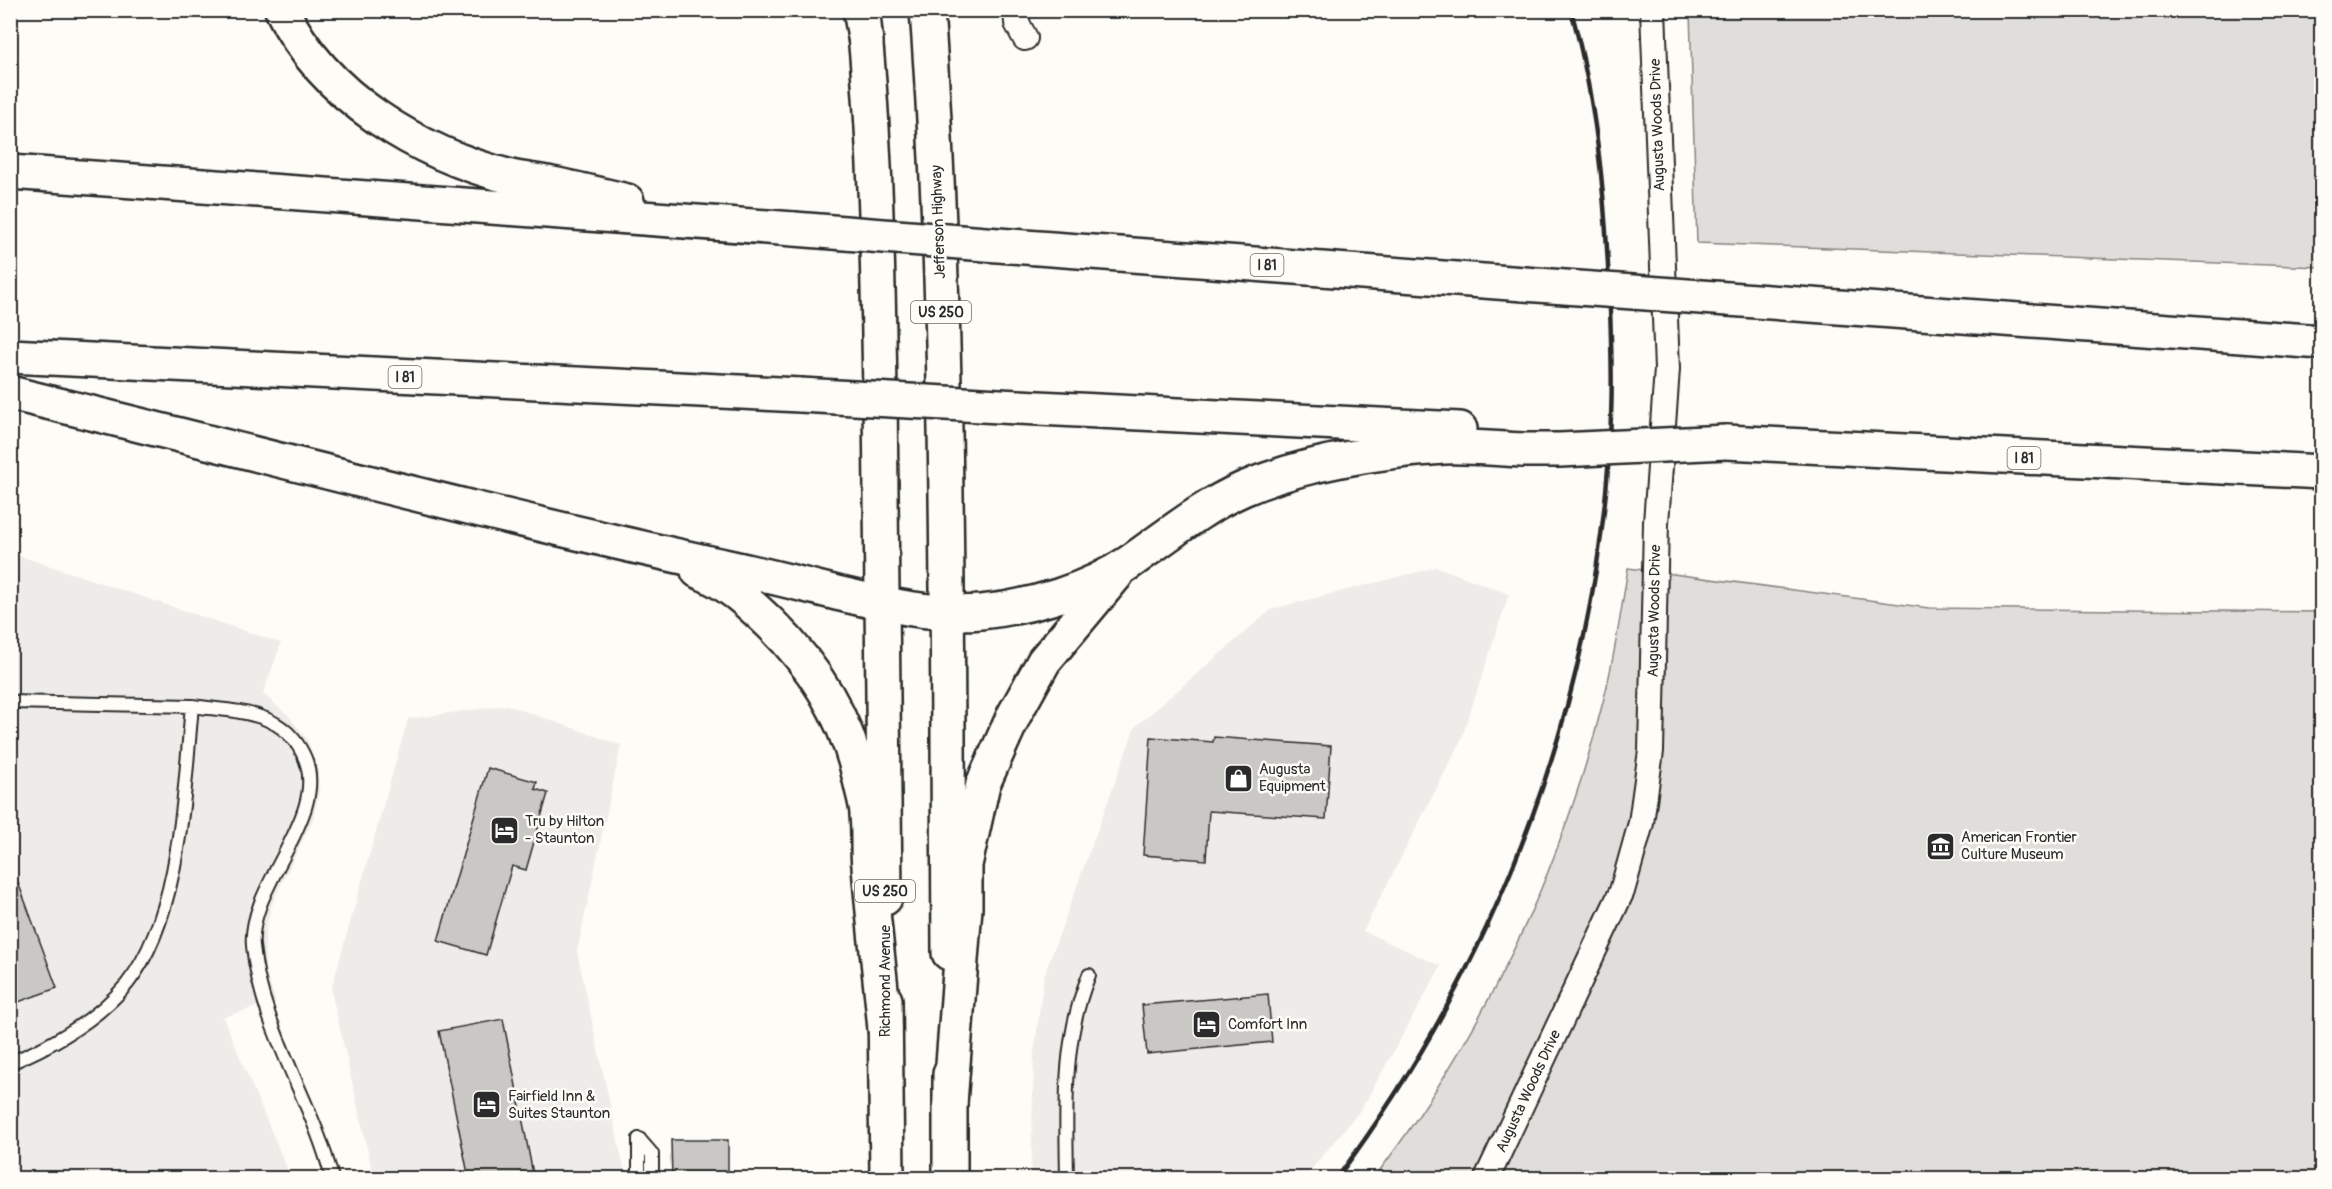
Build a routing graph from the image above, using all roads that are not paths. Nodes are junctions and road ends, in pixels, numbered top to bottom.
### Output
1 (282, 10) edge
2 (927, 10) edge
3 (1016, 10) edge
4 (1653, 10) edge
5 (863, 21) edge
6 (1025, 38) dead end
7 (10, 172) edge
8 (731, 225) junction
9 (2322, 342) edge
10 (10, 356) edge
11 (10, 393) edge
12 (1523, 441) junction
13 (2322, 472) edge
14 (649, 551) junction
15 (1127, 564) junction
16 (884, 604) junction
17 (947, 614) junction
18 (10, 702) edge
19 (192, 706) junction
20 (1089, 975) dead end
21 (885, 1029) junction
22 (10, 1063) edge
23 (950, 1103) junction
24 (332, 1179) edge
25 (639, 1179) edge
26 (652, 1179) edge
27 (887, 1179) edge
28 (950, 1179) edge
29 (1067, 1179) edge
30 (1487, 1179) edge

1 - 8 main road
2 - 17 main road, Jefferson Highway / US 250
3 - 6 street
4 - 30 street, Augusta Woods Drive
5 - 16 main road, US 250
7 - 8 main road, I 81
8 - 9 main road, I 81, bridge
10 - 12 main road, I 81, bridge
11 - 14 main road
12 - 13 main road, I 81, bridge
12 - 15 main road
14 - 16 main road
14 - 21 main road
15 - 17 main road
15 - 23 main road
16 - 17 main road
16 - 21 main road, Richmond Avenue / US 250
17 - 23 main road, US 250
18 - 19 lane
19 - 22 lane
19 - 24 lane
20 - 29 lane
21 - 27 main road, Richmond Avenue / US 250
23 - 28 main road, US 250
25 - 26 lane

